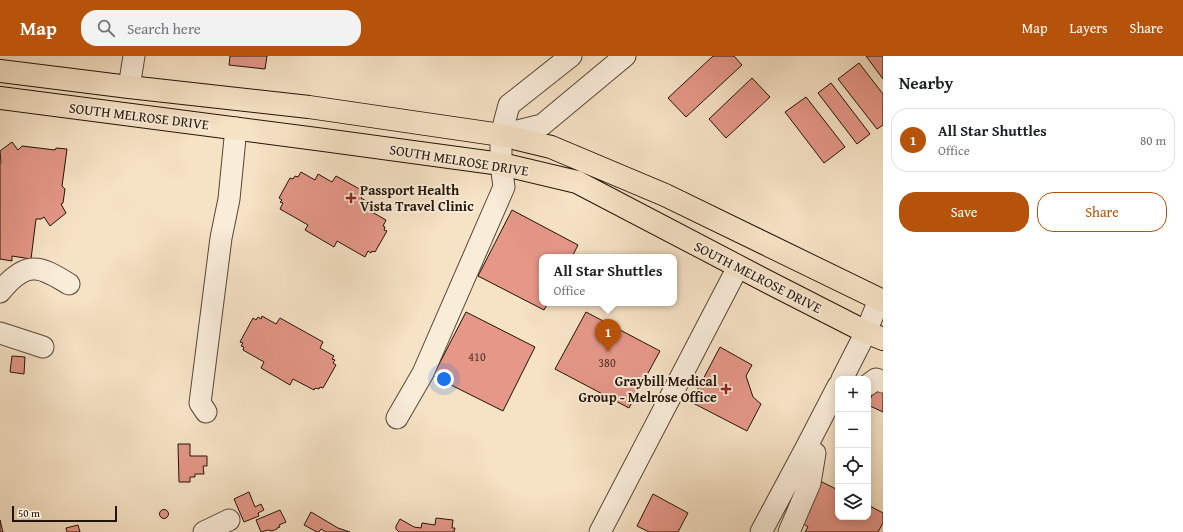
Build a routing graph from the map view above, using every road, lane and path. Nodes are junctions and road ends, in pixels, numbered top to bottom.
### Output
1 (134, 56) edge
2 (571, 56) edge
3 (625, 56) edge
4 (0, 71) edge
5 (129, 87) junction
6 (0, 98) edge
7 (236, 128) junction
8 (501, 135) junction
9 (501, 164) junction
10 (738, 267) junction
11 (69, 284) dead end
12 (0, 292) edge
13 (881, 300) edge
14 (0, 333) edge
15 (874, 335) edge
16 (43, 347) dead end
17 (844, 376) edge
18 (883, 382) edge
19 (871, 383) edge
20 (835, 392) edge
21 (206, 412) dead end
22 (397, 418) dead end
23 (816, 453) dead end
24 (229, 520) dead end
25 (204, 532) edge
26 (600, 532) edge
27 (761, 532) edge
28 (789, 532) edge

1 - 5 street
2 - 8 street
3 - 8 street
4 - 5 main road, SOUTH MELROSE DRIVE
5 - 8 main road, SOUTH MELROSE DRIVE
6 - 7 main road, SOUTH MELROSE DRIVE
7 - 9 main road, SOUTH MELROSE DRIVE
7 - 21 street
8 - 9 street
8 - 13 main road, SOUTH MELROSE DRIVE
9 - 10 main road, SOUTH MELROSE DRIVE
9 - 22 street
10 - 15 main road, SOUTH MELROSE DRIVE
10 - 26 street
11 - 12 street
13 - 15 street
14 - 16 street
15 - 17 street
18 - 19 street
20 - 27 street
23 - 28 street
24 - 25 street

